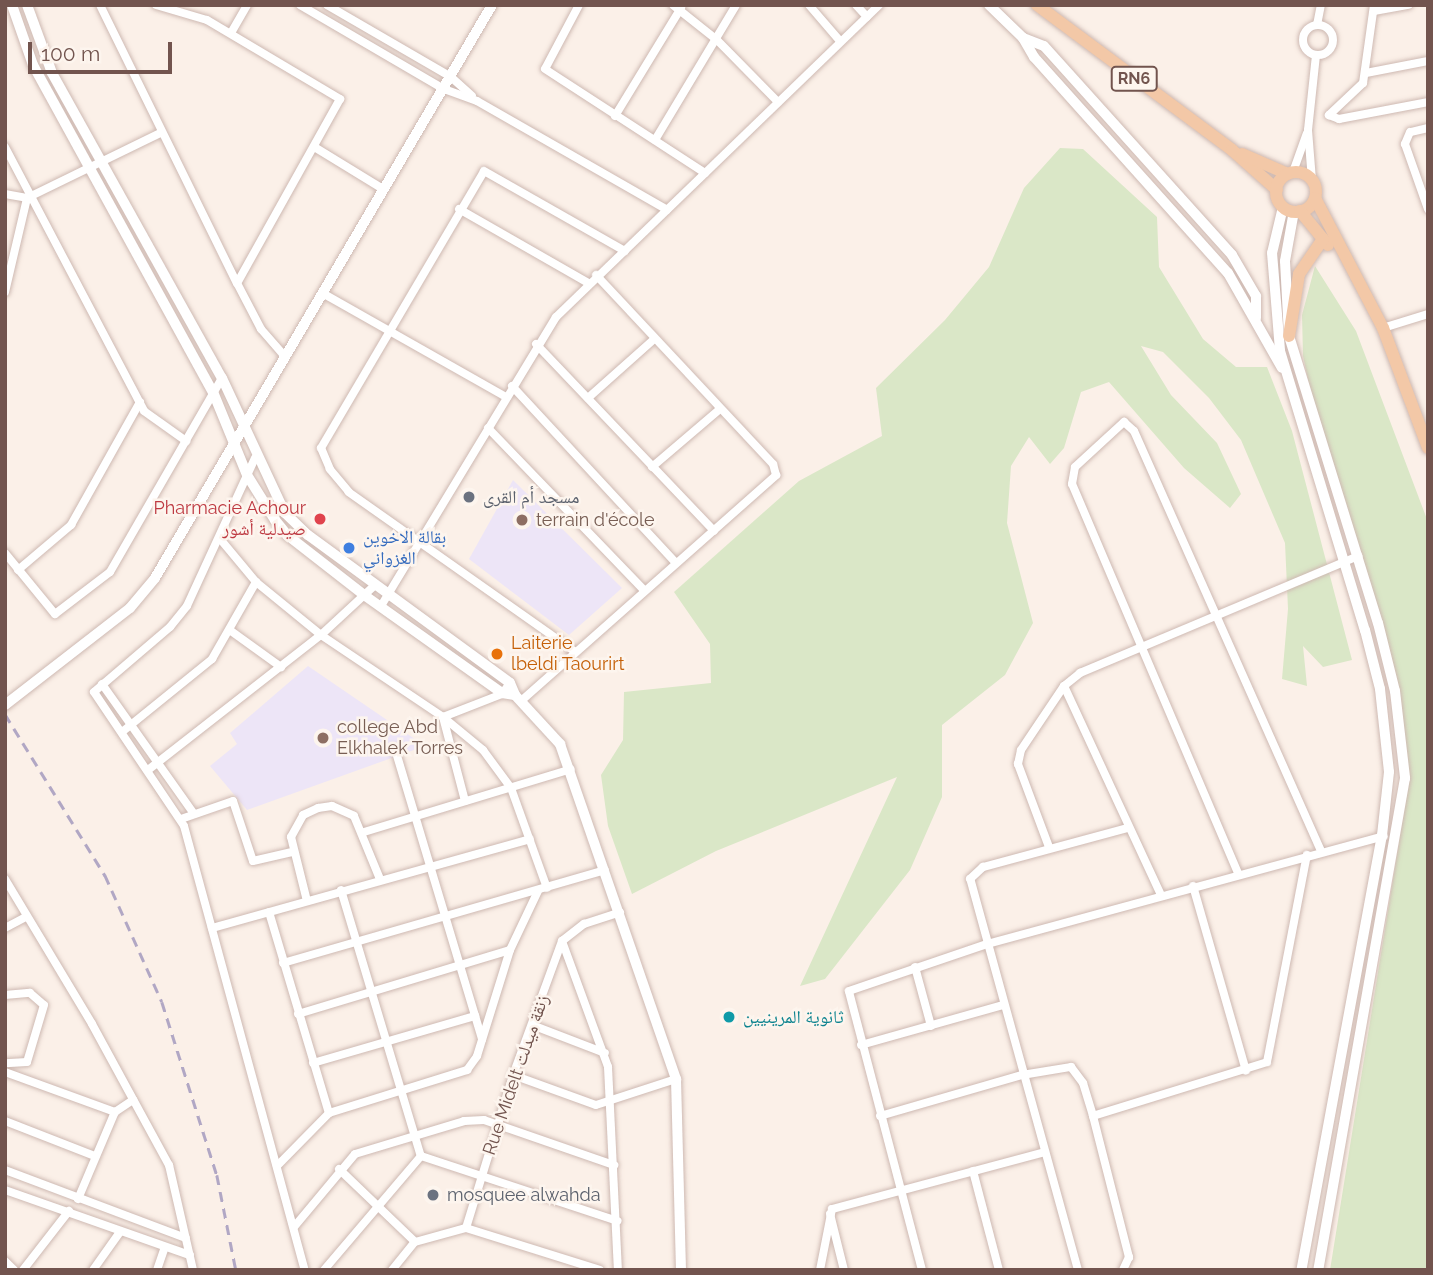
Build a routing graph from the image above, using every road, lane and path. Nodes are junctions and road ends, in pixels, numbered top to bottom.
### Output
1 (12, 5) edge
2 (27, 5) edge
3 (100, 5) edge
4 (156, 5) edge
5 (247, 5) edge
6 (300, 5) edge
7 (327, 5) edge
8 (492, 5) edge
9 (579, 5) edge
10 (736, 5) edge
11 (809, 5) edge
12 (856, 5) edge
13 (879, 5) edge
14 (989, 5) edge
15 (1037, 5) edge
16 (1321, 5) edge
17 (1408, 5) edge
18 (678, 7) edge
19 (1374, 8) edge
20 (867, 17) junction
21 (1317, 24) junction
22 (231, 33) junction
23 (717, 40) junction
24 (840, 41) junction
25 (1316, 55) junction
26 (1428, 61) edge
27 (1366, 73) junction
28 (451, 77) junction
29 (444, 89) junction
30 (477, 101) junction
31 (778, 102) junction
32 (1428, 103) edge
33 (615, 116) junction
34 (1427, 129) edge
35 (1308, 130) junction
36 (160, 133) junction
37 (654, 141) junction
38 (5, 147) edge
39 (316, 148) junction
40 (1232, 150) junction
41 (100, 164) junction
42 (87, 170) junction
43 (705, 173) junction
44 (1291, 173) junction
45 (1312, 180) junction
46 (383, 189) junction
47 (1276, 191) junction
48 (5, 194) edge
49 (29, 197) junction
50 (1315, 198) junction
51 (459, 209) junction
52 (1428, 209) edge
53 (667, 210) junction
54 (1292, 210) junction
55 (1322, 239) junction
56 (625, 251) junction
57 (1354, 274) junction
58 (596, 275) junction
59 (237, 283) junction
60 (588, 283) junction
61 (5, 292) edge
62 (324, 294) junction
63 (1428, 314) edge
64 (1383, 328) junction
65 (386, 331) junction
66 (1289, 336) junction
67 (653, 340) junction
68 (536, 344) junction
69 (285, 357) junction
70 (1285, 372) junction
71 (222, 378) junction
72 (512, 386) junction
73 (213, 392) junction
74 (506, 397) junction
75 (588, 398) junction
76 (140, 402) junction
77 (720, 409) junction
78 (243, 427) junction
79 (488, 428) junction
80 (186, 441) junction
81 (233, 442) junction
82 (1428, 448) edge
83 (255, 458) junction
84 (652, 467) junction
85 (247, 475) junction
86 (714, 531) junction
87 (221, 540) junction
88 (421, 542) junction
89 (5, 553) edge
90 (1358, 556) junction
91 (1345, 560) junction
92 (676, 563) junction
93 (18, 569) junction
94 (256, 582) junction
95 (374, 585) junction
96 (644, 590) junction
97 (388, 594) junction
98 (364, 595) junction
99 (381, 606) junction
100 (1214, 617) junction
101 (231, 631) junction
102 (321, 635) junction
103 (1139, 649) junction
104 (574, 651) junction
105 (281, 667) junction
106 (510, 683) junction
107 (102, 684) junction
108 (1064, 686) junction
109 (502, 693) junction
110 (518, 698) junction
111 (9, 703) edge
112 (443, 717) junction
113 (132, 724) junction
114 (121, 732) junction
115 (395, 749) dead end
116 (159, 761) junction
117 (571, 769) junction
118 (148, 770) junction
119 (511, 788) junction
120 (465, 801) junction
121 (194, 814) junction
122 (415, 817) junction
123 (181, 819) junction
124 (1128, 828) junction
125 (364, 832) junction
126 (1382, 835) junction
127 (1397, 838) junction
128 (530, 839) junction
129 (1049, 847) junction
130 (1321, 851) junction
131 (292, 852) junction
132 (1307, 855) junction
133 (430, 867) junction
134 (605, 870) junction
135 (1238, 873) junction
136 (5, 879) edge
137 (380, 879) junction
138 (1194, 886) junction
139 (341, 890) junction
140 (542, 890) junction
141 (1161, 895) junction
142 (307, 901) junction
143 (268, 912) junction
144 (620, 912) junction
145 (444, 916) junction
146 (26, 917) junction
147 (5, 928) edge
148 (212, 928) junction
149 (359, 941) junction
150 (562, 941) junction
151 (987, 944) junction
152 (510, 950) junction
153 (283, 962) junction
154 (460, 967) junction
155 (915, 967) junction
156 (373, 991) junction
157 (5, 995) edge
158 (1003, 1005) junction
159 (298, 1014) junction
160 (475, 1016) junction
161 (532, 1025) junction
162 (931, 1026) junction
163 (482, 1039) junction
164 (388, 1041) junction
165 (861, 1045) junction
166 (605, 1053) junction
167 (5, 1063) edge
168 (313, 1063) junction
169 (1246, 1071) junction
170 (5, 1072) edge
171 (513, 1075) junction
172 (1022, 1075) junction
173 (676, 1079) junction
174 (401, 1091) junction
175 (133, 1100) junction
176 (613, 1102) junction
177 (115, 1112) junction
178 (329, 1113) junction
179 (880, 1116) junction
180 (1093, 1116) junction
181 (5, 1121) edge
182 (498, 1126) junction
183 (414, 1134) junction
184 (1044, 1153) junction
185 (95, 1156) junction
186 (421, 1156) junction
187 (614, 1165) junction
188 (277, 1166) junction
189 (339, 1169) junction
190 (5, 1170) edge
191 (973, 1171) junction
192 (483, 1174) junction
193 (899, 1189) junction
194 (5, 1190) edge
195 (78, 1199) junction
196 (378, 1205) junction
197 (829, 1211) junction
198 (69, 1212) junction
199 (618, 1221) junction
200 (294, 1227) junction
201 (466, 1228) junction
202 (120, 1232) junction
203 (187, 1238) junction
204 (415, 1242) junction
205 (1306, 1246) junction
206 (165, 1247) junction
207 (1322, 1249) junction
208 (190, 1255) junction
209 (5, 1261) edge
210 (579, 1266) edge
211 (14, 1270) edge
212 (23, 1270) edge
213 (93, 1270) edge
214 (157, 1270) edge
215 (193, 1270) edge
216 (305, 1270) edge
217 (324, 1270) edge
218 (391, 1270) edge
219 (600, 1270) edge
220 (618, 1270) edge
221 (681, 1270) edge
222 (820, 1270) edge
223 (844, 1270) edge
224 (922, 1270) edge
225 (999, 1270) edge
226 (1078, 1270) edge
227 (1123, 1270) edge
228 (1301, 1270) edge
229 (1318, 1270) edge

1 - 42 street
2 - 41 street
3 - 36 street
4 - 22 street
5 - 22 street
6 - 29 street
7 - 28 street
8 - 28 street
9 - 33 street
10 - 23 street
11 - 24 street
12 - 20 street
13 - 20 street
14 - 70 street
15 - 40 main road, RN6
16 - 21 street
17 - 19 street
18 - 23 street
18 - 33 street
19 - 27 street
20 - 24 street
21 - 25 street
21 - 25 street
22 - 39 street
23 - 31 street
23 - 37 street
24 - 31 street
25 - 35 street
26 - 27 street
27 - 32 street
28 - 29 street
28 - 30 street
29 - 30 street
29 - 46 street
30 - 53 street
31 - 43 street
33 - 37 street
34 - 52 street
35 - 44 street
35 - 45 street
36 - 41 street
36 - 59 street
37 - 43 street
38 - 49 street
39 - 46 street
39 - 59 street
40 - 44 main road, RN6
40 - 47 main road, RN6
41 - 42 street
41 - 71 street
42 - 49 street
42 - 73 street
43 - 53 street
44 - 45 main road, RN6
44 - 47 main road
45 - 50 main road, RN6
46 - 62 street
47 - 54 main road, RN6
48 - 49 street
49 - 61 street
49 - 76 street
50 - 54 main road
50 - 57 main road, RN6
51 - 56 street
51 - 60 street
51 - 65 street
53 - 56 street
54 - 55 main road, RN6
54 - 66 street
54 - 70 street
55 - 57 main road, RN6
55 - 66 main road
56 - 58 street
57 - 64 main road, RN6
58 - 60 street
58 - 67 street
59 - 69 street
60 - 68 street
62 - 65 street
62 - 69 street
63 - 64 street
64 - 82 main road, RN6
65 - 74 street
65 - 88 street
66 - 90 street
67 - 75 street
67 - 77 street
68 - 72 street
68 - 75 street
69 - 78 street
70 - 91 street
71 - 73 street
71 - 78 street
72 - 74 street
72 - 92 street
73 - 80 street
73 - 81 street
74 - 79 street
75 - 84 street
76 - 80 street
76 - 93 street
77 - 84 street
77 - 86 street
78 - 81 street
78 - 83 street
79 - 88 street
79 - 96 street
80 - 93 street
81 - 85 street
81 - 111 street
83 - 85 street
83 - 95 street
84 - 86 street
85 - 87 street
85 - 98 street
86 - 92 street
87 - 94 street
87 - 107 street
88 - 97 street
88 - 104 street
89 - 93 street
90 - 91 street
90 - 127 street
91 - 100 street
91 - 126 street
92 - 96 street
94 - 101 street
94 - 102 street
95 - 97 street
95 - 98 street
96 - 104 street
97 - 99 street
97 - 106 street
98 - 99 street
98 - 102 street
99 - 109 street
100 - 103 street
100 - 103 street
100 - 130 street
101 - 105 street
101 - 113 street
102 - 105 street
102 - 112 street
103 - 108 street
103 - 135 street
104 - 110 street
105 - 116 street
106 - 109 street
106 - 110 street
107 - 113 street
107 - 114 street
108 - 124 street
108 - 129 street
109 - 110 street
109 - 112 street
110 - 117 street
112 - 119 street
112 - 120 street
113 - 114 street
113 - 116 street
114 - 118 street
115 - 122 street
116 - 118 street
116 - 121 street
117 - 119 street
117 - 134 street
118 - 123 street
119 - 120 street
119 - 128 street
120 - 122 street
121 - 123 street
121 - 131 street
122 - 125 street
122 - 133 street
123 - 148 street
124 - 129 street
124 - 141 street
125 - 131 street
125 - 137 street
126 - 127 street
126 - 130 street
126 - 205 street
127 - 207 street
128 - 133 street
128 - 140 street
129 - 151 street
130 - 132 street
131 - 142 street
132 - 135 street
132 - 169 street
133 - 137 street
133 - 145 street
134 - 140 street
134 - 144 street
135 - 138 street
136 - 146 street
137 - 139 street
138 - 141 street
138 - 169 street
139 - 142 street
139 - 149 street
140 - 145 street
140 - 152 street
141 - 151 street
142 - 143 street
143 - 148 street
143 - 153 street
144 - 150 street
144 - 173 street
145 - 149 street
145 - 154 street
146 - 147 street
146 - 175 street
148 - 188 street
149 - 153 street
149 - 156 street
150 - 161 street, Rue Midelt زنقة ميدلت
150 - 166 street
151 - 155 street
151 - 158 street
152 - 154 street
152 - 163 street
153 - 159 street
154 - 156 street
154 - 160 street
155 - 162 street
155 - 165 street
156 - 159 street
156 - 164 street
157 - 167 street
158 - 162 street
158 - 172 street
159 - 168 street
160 - 163 street
160 - 164 street
161 - 166 street
161 - 171 street, Rue Midelt زنقة ميدلت
162 - 165 street
163 - 174 street
164 - 168 street
164 - 174 street
165 - 179 street
166 - 176 street
168 - 178 street
169 - 180 street
170 - 177 street
171 - 176 street
171 - 182 street, Rue Midelt زنقة ميدلت
172 - 179 street
172 - 180 street
172 - 184 street
173 - 176 street
173 - 221 street
174 - 178 street
174 - 183 street
175 - 177 street
175 - 203 street
176 - 187 street
177 - 185 street
178 - 188 street
179 - 193 street
180 - 227 street
181 - 185 street
182 - 183 street
182 - 187 street
182 - 192 street, Rue Midelt زنقة ميدلت
183 - 186 street
183 - 189 street
184 - 191 street
184 - 226 street
185 - 195 street
186 - 192 street
186 - 196 street
187 - 199 street
188 - 200 street
189 - 196 street
189 - 200 street
190 - 195 street
191 - 193 street
191 - 225 street
192 - 199 street
192 - 201 street, Rue Midelt زنقة ميدلت
193 - 197 street
193 - 224 street
194 - 198 street
195 - 203 street
196 - 204 street
196 - 217 street
197 - 222 street
197 - 223 street
198 - 202 street
198 - 212 street
199 - 220 street
200 - 216 street
201 - 204 street
201 - 210 street
202 - 206 street
202 - 213 street
203 - 208 street
204 - 218 street
205 - 207 street
205 - 228 street
206 - 208 street
206 - 214 street
207 - 229 street
208 - 215 street
209 - 211 street
210 - 219 street

